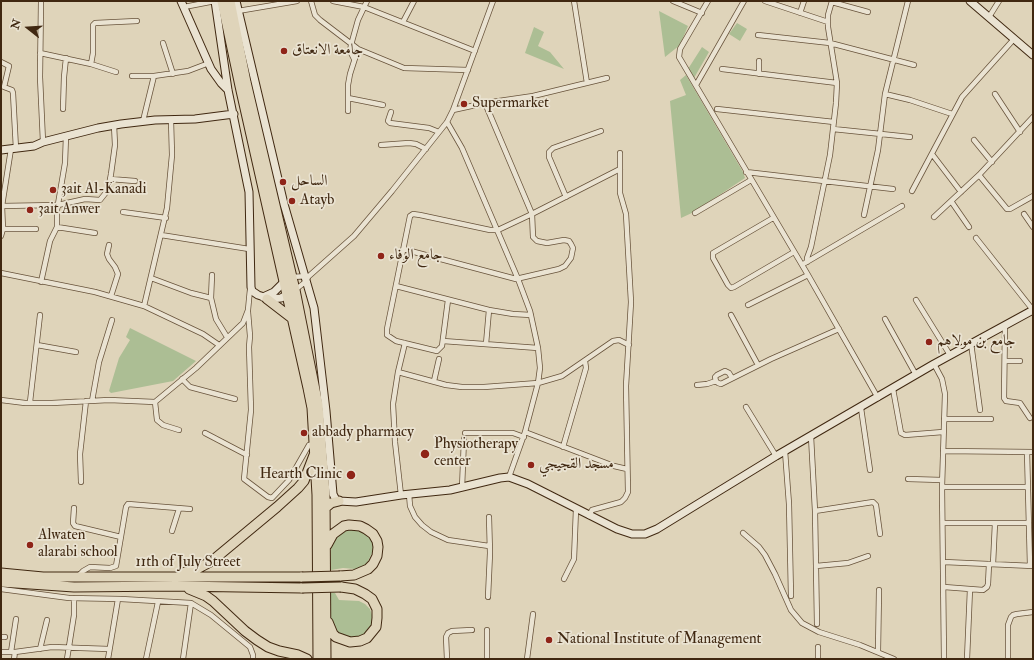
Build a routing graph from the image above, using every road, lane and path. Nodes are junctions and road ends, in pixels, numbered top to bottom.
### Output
1 (41, 1) edge
2 (215, 1) edge
3 (222, 1) edge
4 (230, 1) edge
5 (236, 1) edge
6 (296, 1) edge
7 (311, 1) edge
8 (333, 1) edge
9 (367, 1) edge
10 (414, 1) edge
11 (494, 1) edge
12 (574, 1) edge
13 (673, 1) edge
14 (708, 1) edge
15 (744, 1) edge
16 (765, 1) edge
17 (804, 1) edge
18 (832, 1) edge
19 (908, 1) edge
20 (970, 1) edge
21 (999, 1) edge
22 (182, 4) edge
23 (364, 7) junction
24 (238, 11) junction
25 (868, 12) dead end
26 (702, 13) junction
27 (800, 13) junction
28 (989, 17) junction
29 (137, 21) dead end
30 (403, 22) junction
31 (828, 22) junction
32 (758, 35) dead end
33 (1014, 39) junction
34 (163, 43) dead end
35 (830, 43) junction
36 (351, 45) junction
37 (358, 49) junction
38 (475, 51) junction
39 (40, 53) junction
40 (1033, 55) edge
41 (66, 58) junction
42 (354, 59) junction
43 (893, 60) junction
44 (759, 61) dead end
45 (1, 62) edge
46 (209, 63) junction
47 (91, 64) junction
48 (914, 65) dead end
49 (722, 69) dead end
50 (468, 70) junction
51 (116, 72) dead end
52 (173, 74) junction
53 (758, 74) junction
54 (132, 76) dead end
55 (154, 76) junction
56 (607, 78) dead end
57 (587, 83) junction
58 (837, 83) junction
59 (696, 85) junction
60 (3, 87) edge
61 (228, 90) junction
62 (885, 94) junction
63 (995, 94) dead end
64 (348, 98) junction
65 (485, 103) junction
66 (383, 105) dead end
67 (63, 109) dead end
68 (717, 109) dead end
69 (454, 110) junction
70 (348, 111) dead end
71 (391, 112) dead end
72 (234, 114) junction
73 (952, 114) junction
74 (1033, 117) edge
75 (171, 120) junction
76 (143, 121) junction
77 (447, 122) junction
78 (834, 122) junction
79 (114, 125) junction
80 (833, 129) junction
81 (601, 130) dead end
82 (439, 132) junction
83 (1020, 132) junction
84 (880, 134) junction
85 (66, 136) junction
86 (910, 137) dead end
87 (974, 140) dead end
88 (43, 142) junction
89 (381, 145) dead end
90 (13, 149) junction
91 (426, 149) junction
92 (1, 150) edge
93 (620, 153) dead end
94 (932, 154) junction
95 (992, 162) junction
96 (620, 169) junction
97 (746, 172) junction
98 (979, 175) junction
99 (110, 179) junction
100 (751, 180) junction
101 (135, 181) dead end
102 (825, 181) junction
103 (870, 186) junction
104 (893, 189) dead end
105 (912, 191) dead end
106 (962, 192) junction
107 (1033, 196) edge
108 (566, 197) junction
109 (951, 202) junction
110 (58, 205) junction
111 (2, 206) edge
112 (902, 206) dead end
113 (123, 212) dead end
114 (695, 213) dead end
115 (532, 214) junction
116 (1024, 214) dead end
117 (864, 215) dead end
118 (934, 217) dead end
119 (166, 218) junction
120 (773, 218) junction
121 (57, 227) junction
122 (969, 227) dead end
123 (1033, 227) edge
124 (3, 229) junction
125 (36, 229) dead end
126 (498, 230) junction
127 (95, 233) dead end
128 (161, 235) junction
129 (1, 236) edge
130 (976, 238) dead end
131 (109, 245) dead end
132 (249, 249) junction
133 (404, 249) junction
134 (794, 252) junction
135 (807, 262) junction
136 (802, 265) junction
137 (1, 273) edge
138 (212, 275) dead end
139 (808, 275) junction
140 (307, 277) junction
141 (151, 278) junction
142 (288, 279) junction
143 (518, 279) junction
144 (41, 282) junction
145 (396, 286) junction
146 (251, 287) junction
147 (291, 293) junction
148 (111, 296) junction
149 (211, 298) junction
150 (265, 298) junction
151 (448, 300) junction
152 (916, 300) dead end
153 (748, 305) dead end
154 (144, 306) junction
155 (248, 310) junction
156 (489, 310) junction
157 (1033, 310) edge
158 (40, 315) dead end
159 (531, 315) junction
160 (731, 315) dead end
161 (293, 319) junction
162 (885, 319) dead end
163 (112, 320) dead end
164 (1005, 325) junction
165 (839, 329) junction
166 (228, 337) junction
167 (443, 341) junction
168 (405, 343) junction
169 (971, 343) junction
170 (486, 344) junction
171 (37, 345) junction
172 (219, 345) junction
173 (629, 345) junction
174 (538, 348) junction
175 (76, 352) dead end
176 (950, 355) junction
177 (439, 359) dead end
178 (1005, 360) junction
179 (584, 361) junction
180 (1020, 361) dead end
181 (934, 364) junction
182 (758, 365) junction
183 (398, 372) junction
184 (916, 375) junction
185 (732, 378) junction
186 (182, 379) junction
187 (434, 381) junction
188 (716, 381) junction
189 (538, 383) junction
190 (697, 385) dead end
191 (893, 389) junction
192 (235, 398) dead end
193 (878, 398) junction
194 (1, 400) edge
195 (86, 401) junction
196 (92, 401) junction
197 (30, 402) junction
198 (155, 402) junction
199 (746, 406) dead end
200 (861, 408) junction
201 (980, 410) dead end
202 (1030, 418) dead end
203 (944, 419) junction
204 (991, 420) dead end
205 (179, 430) dead end
206 (943, 432) junction
207 (205, 433) dead end
208 (465, 433) dead end
209 (525, 434) junction
210 (811, 436) junction
211 (464, 439) dead end
212 (564, 446) junction
213 (315, 449) junction
214 (785, 451) junction
215 (943, 451) junction
216 (1027, 452) junction
217 (1033, 452) edge
218 (247, 454) junction
219 (776, 456) junction
220 (627, 469) junction
221 (870, 470) dead end
222 (509, 477) junction
223 (908, 479) dead end
224 (942, 480) junction
225 (81, 482) dead end
226 (942, 487) junction
227 (1028, 487) junction
228 (462, 488) junction
229 (409, 494) junction
230 (401, 495) junction
231 (339, 502) junction
232 (74, 508) dead end
233 (325, 508) junction
234 (179, 509) junction
235 (190, 509) dead end
236 (576, 509) junction
237 (815, 511) junction
238 (590, 516) junction
239 (489, 517) dead end
240 (943, 523) junction
241 (995, 523) junction
242 (1029, 524) junction
243 (172, 530) dead end
244 (743, 533) dead end
245 (880, 534) dead end
246 (121, 537) junction
247 (326, 546) junction
248 (489, 546) junction
249 (868, 556) dead end
250 (944, 562) junction
251 (991, 564) junction
252 (816, 566) junction
253 (1031, 566) edge
254 (1, 573) edge
255 (76, 577) junction
256 (564, 579) dead end
257 (166, 580) junction
258 (1, 582) edge
259 (176, 586) junction
260 (944, 587) junction
261 (1, 589) edge
262 (970, 589) junction
263 (879, 590) dead end
264 (792, 596) dead end
265 (488, 597) dead end
266 (74, 598) junction
267 (118, 599) junction
268 (158, 602) junction
269 (191, 603) junction
270 (1033, 612) edge
271 (533, 614) dead end
272 (326, 618) junction
273 (16, 619) dead end
274 (47, 620) dead end
275 (817, 624) dead end
276 (472, 630) dead end
277 (487, 630) dead end
278 (818, 647) dead end
279 (69, 648) junction
280 (40, 649) junction
281 (110, 649) junction
282 (1, 652) edge
283 (13, 652) junction
284 (878, 652) junction
285 (14, 659) edge
286 (67, 659) edge
287 (108, 659) edge
288 (146, 659) edge
289 (183, 659) edge
290 (253, 659) edge
291 (307, 659) edge
292 (318, 659) edge
293 (326, 659) edge
294 (447, 659) edge
295 (487, 659) edge
296 (527, 659) edge
297 (818, 659) edge
298 (894, 659) edge
299 (944, 659) edge
300 (967, 659) edge
301 (1008, 659) edge

1 - 39 street
2 - 22 street
2 - 61 street
3 - 142 highway
4 - 142 highway
5 - 24 street
6 - 24 street
7 - 36 street
8 - 23 street
9 - 23 street
10 - 30 street
11 - 38 street
12 - 57 street
13 - 26 street
14 - 26 street
15 - 59 street
16 - 27 street
17 - 27 street
18 - 25 street
18 - 31 street
19 - 43 street
20 - 28 street
21 - 28 street
22 - 46 street
23 - 30 street
23 - 36 street
24 - 140 street
26 - 59 street
27 - 31 street
28 - 33 street
29 - 47 street
30 - 38 street
31 - 35 street
32 - 35 street
33 - 40 street
33 - 73 street
34 - 52 street
35 - 43 street
35 - 58 street
36 - 37 street
36 - 42 street
37 - 42 street
37 - 50 street
38 - 50 street
39 - 41 street
39 - 88 street
41 - 47 street
41 - 67 street
42 - 64 street
43 - 48 street
43 - 62 street
44 - 53 street
45 - 60 street
46 - 52 street
46 - 61 street
47 - 51 street
49 - 53 street
50 - 69 street
52 - 55 street
53 - 58 street
54 - 55 street
55 - 76 street
56 - 57 street
57 - 65 street
58 - 78 street
59 - 97 street
60 - 90 street
61 - 72 street
62 - 73 street
62 - 84 street
63 - 83 street
64 - 66 street
64 - 70 street
65 - 69 street
65 - 115 street
68 - 78 street
69 - 77 street
71 - 82 street
72 - 75 street
72 - 132 street
73 - 94 street
74 - 83 street
75 - 76 street
75 - 119 street
76 - 79 street
77 - 82 street
77 - 126 street
78 - 80 street
79 - 85 street
79 - 99 street
80 - 84 street
80 - 102 street
81 - 108 street
82 - 91 street
83 - 95 street
84 - 86 street
84 - 103 street
85 - 88 street
85 - 110 street
87 - 95 street
88 - 90 street
89 - 91 street
90 - 92 street
90 - 111 street
91 - 140 street
93 - 96 street
94 - 105 street
94 - 106 street
95 - 98 street
96 - 108 street
96 - 173 street
97 - 100 street
97 - 102 street
98 - 106 street
98 - 107 street
99 - 101 street
99 - 110 street
100 - 114 street
100 - 120 street
102 - 103 street
102 - 135 street
103 - 104 street
103 - 117 street
106 - 109 street
108 - 115 street
109 - 118 street
109 - 122 street
110 - 111 street
110 - 121 street
111 - 124 street
112 - 135 street
113 - 119 street
115 - 126 street
115 - 143 street
116 - 123 street
119 - 128 street
120 - 134 street
120 - 134 street
121 - 127 street
121 - 144 street
124 - 125 street
124 - 129 street
126 - 133 street
126 - 143 street
128 - 132 street
128 - 141 street
130 - 157 street
131 - 148 street
132 - 146 street
133 - 143 street
133 - 145 street
134 - 136 street
135 - 136 street
136 - 139 street
137 - 144 street
138 - 149 street
139 - 153 street
139 - 165 street
140 - 142 street
140 - 147 street
140 - 231 street
141 - 149 street
141 - 154 street
142 - 147 highway
142 - 150 street
143 - 159 street
144 - 148 street
145 - 151 street
145 - 168 street
146 - 150 street
146 - 155 street
147 - 150 street
147 - 161 highway
147 - 233 highway
148 - 154 street
149 - 166 street
150 - 161 highway
151 - 156 street
151 - 167 street
152 - 176 street
154 - 172 street
155 - 166 street
155 - 218 street
156 - 159 street
156 - 170 street
157 - 164 street
158 - 171 street
159 - 174 street
160 - 182 street
161 - 213 highway
162 - 184 street
163 - 196 street
164 - 169 street
164 - 178 street
165 - 182 street
165 - 193 street
166 - 172 street
167 - 168 street
167 - 170 street
168 - 183 street
169 - 176 street
169 - 201 street
170 - 174 street
171 - 175 street
171 - 197 street
172 - 186 street
173 - 179 street
173 - 220 street
174 - 189 street
176 - 181 street
177 - 187 street
178 - 180 street
178 - 202 street
179 - 189 street
179 - 212 street
181 - 184 street
181 - 203 street
182 - 185 street
183 - 187 street
183 - 230 street
184 - 191 street
185 - 188 street
185 - 188 street
186 - 192 street
186 - 198 street
187 - 189 street
188 - 190 street
189 - 209 street
191 - 193 street
191 - 206 street
193 - 200 street
194 - 197 street
195 - 196 street
195 - 197 street
195 - 225 street
196 - 198 street
198 - 205 street
199 - 219 street
200 - 210 street
200 - 221 street
203 - 204 street
203 - 206 street
206 - 215 street
207 - 218 street
208 - 209 street
209 - 212 street
209 - 222 street
210 - 214 street
210 - 237 street
211 - 228 street
212 - 220 street
213 - 218 street
213 - 257 highway
213 - 292 highway
214 - 219 street
214 - 264 street
215 - 216 street
215 - 224 street
216 - 217 street
216 - 227 street
219 - 238 street
220 - 238 street
222 - 228 street
222 - 236 street
223 - 224 street
224 - 226 street
226 - 227 street
226 - 240 street
227 - 242 street
228 - 229 street
229 - 230 street
229 - 248 street
230 - 231 street
231 - 233 highway
232 - 246 street
233 - 247 highway
234 - 235 street
234 - 243 street
234 - 246 street
236 - 238 street
236 - 256 street
237 - 245 street
237 - 252 street
239 - 248 street
240 - 241 street
240 - 250 street
241 - 242 street
241 - 251 street
242 - 253 street
244 - 284 street
246 - 255 street
247 - 257 highway, 11th of July Street, bridge
247 - 272 highway
248 - 265 street
249 - 252 street
250 - 251 street
250 - 260 street
251 - 253 street
251 - 262 street
252 - 275 street
254 - 255 highway, 11th of July Street
255 - 257 highway, 11th of July Street
257 - 258 highway, 11th of July Street
257 - 259 highway, 11th of July Street
259 - 272 highway, 11th of July Street, bridge
259 - 291 highway
260 - 262 street
260 - 299 street
261 - 266 street
262 - 300 street
263 - 284 street
266 - 267 street
266 - 279 street
267 - 268 street
267 - 281 street
268 - 269 street
268 - 288 street
269 - 289 street
269 - 290 street
270 - 301 street
271 - 296 street
272 - 293 highway
273 - 283 street
274 - 280 street
276 - 294 street
277 - 295 street
278 - 297 street
279 - 280 street
279 - 281 street
279 - 286 street
280 - 283 street
281 - 287 street
282 - 283 street
283 - 285 street
284 - 298 street

